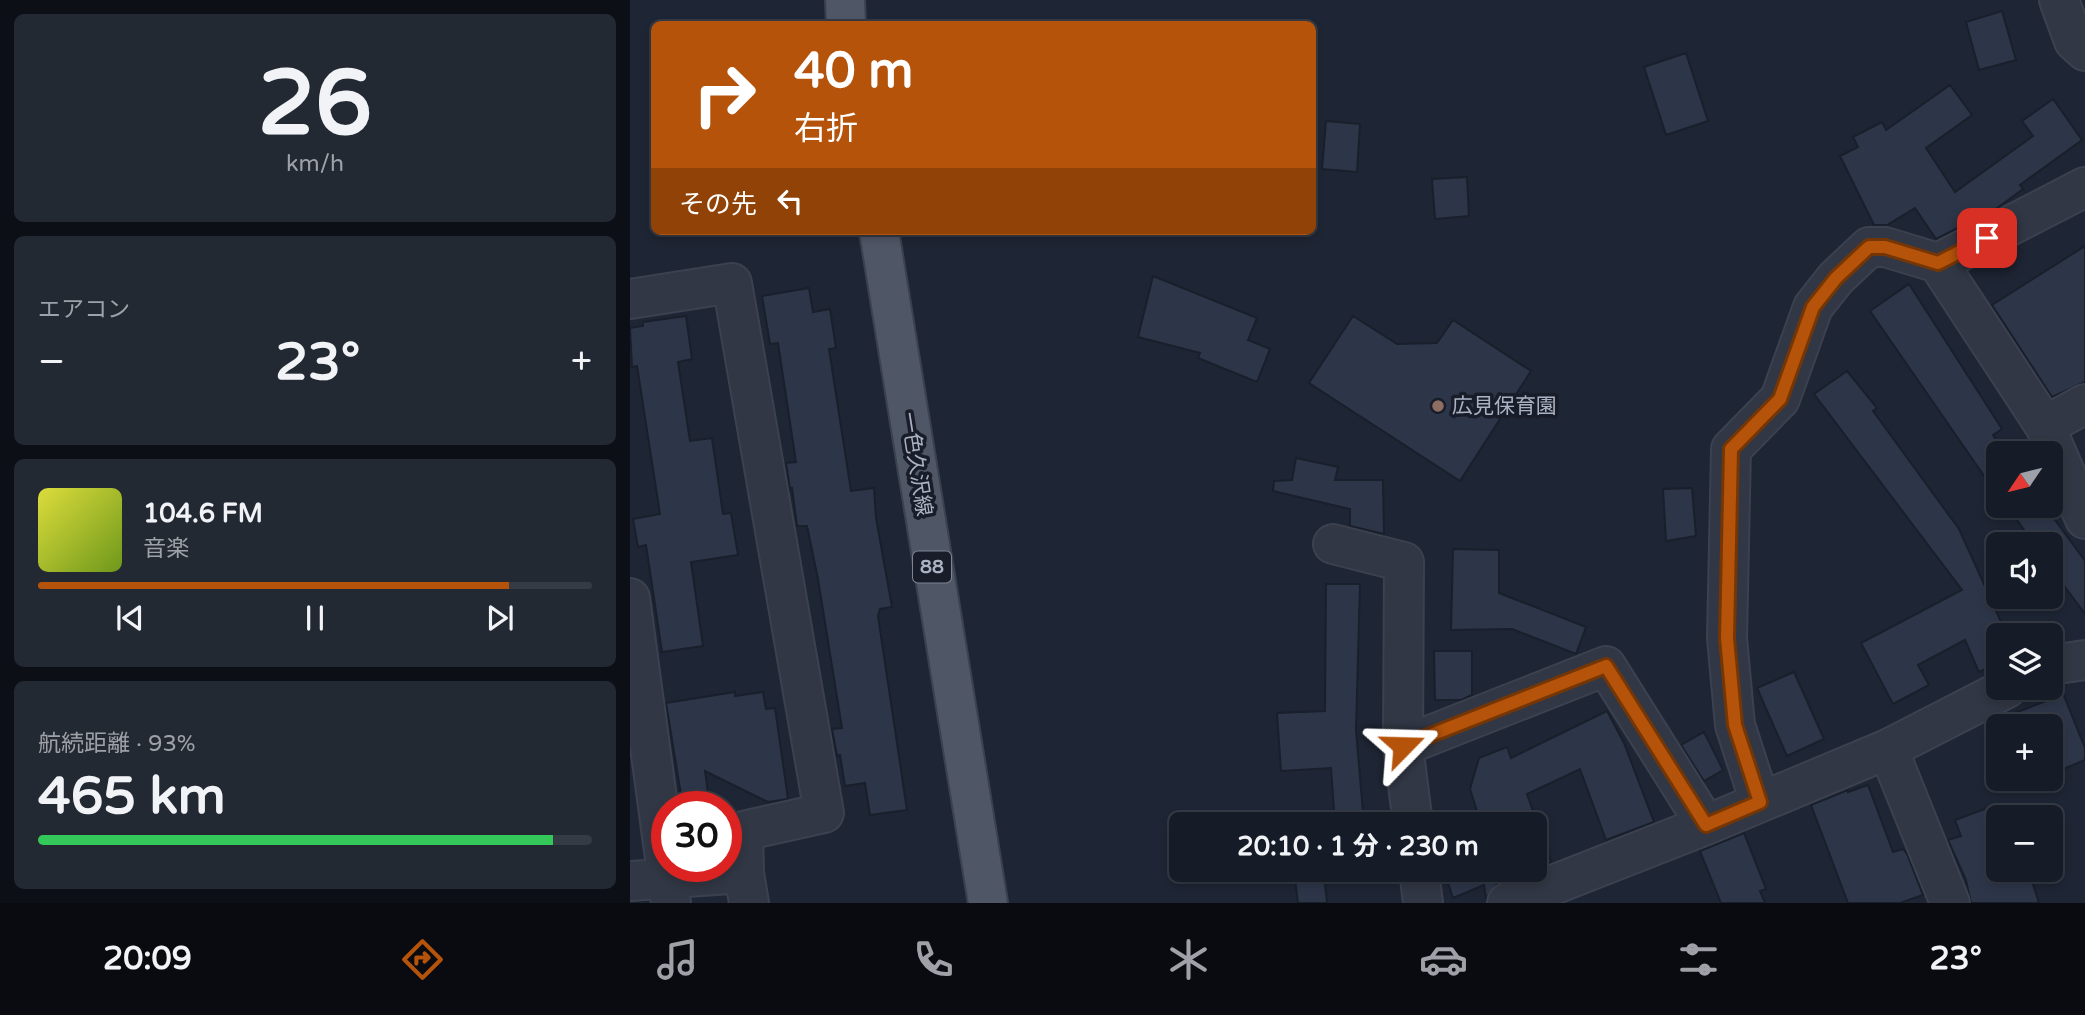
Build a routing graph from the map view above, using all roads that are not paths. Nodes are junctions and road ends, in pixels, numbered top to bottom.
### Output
1 (845, 0) edge
2 (2059, 0) edge
3 (846, 21) edge
4 (2085, 51) edge
5 (2085, 187) edge
6 (880, 235) edge
7 (1938, 263) junction
8 (630, 299) edge
9 (2085, 404) edge
10 (2045, 426) junction
11 (2085, 519) edge
12 (1334, 544) dead end
13 (630, 598) edge
14 (2085, 660) edge
15 (2063, 663) edge
16 (1986, 699) edge
17 (1403, 746) junction
18 (1888, 749) junction
19 (1760, 802) junction
20 (1411, 812) edge
21 (1706, 825) junction
22 (630, 881) edge
23 (1420, 882) edge
24 (746, 888) edge
25 (669, 890) edge
26 (988, 903) edge
27 (1423, 903) edge
28 (1507, 903) edge
29 (1950, 903) edge

1 - 3 main road
2 - 4 street
5 - 7 street
6 - 26 main road, 一色久沢線 / 88
7 - 10 street
7 - 19 street
8 - 24 street
9 - 10 street
10 - 11 street
12 - 17 street
13 - 25 street
14 - 15 street
16 - 18 street
17 - 20 street
17 - 21 street
18 - 19 street
18 - 29 street
19 - 21 street
21 - 28 street
22 - 25 street
23 - 27 street
24 - 25 street

